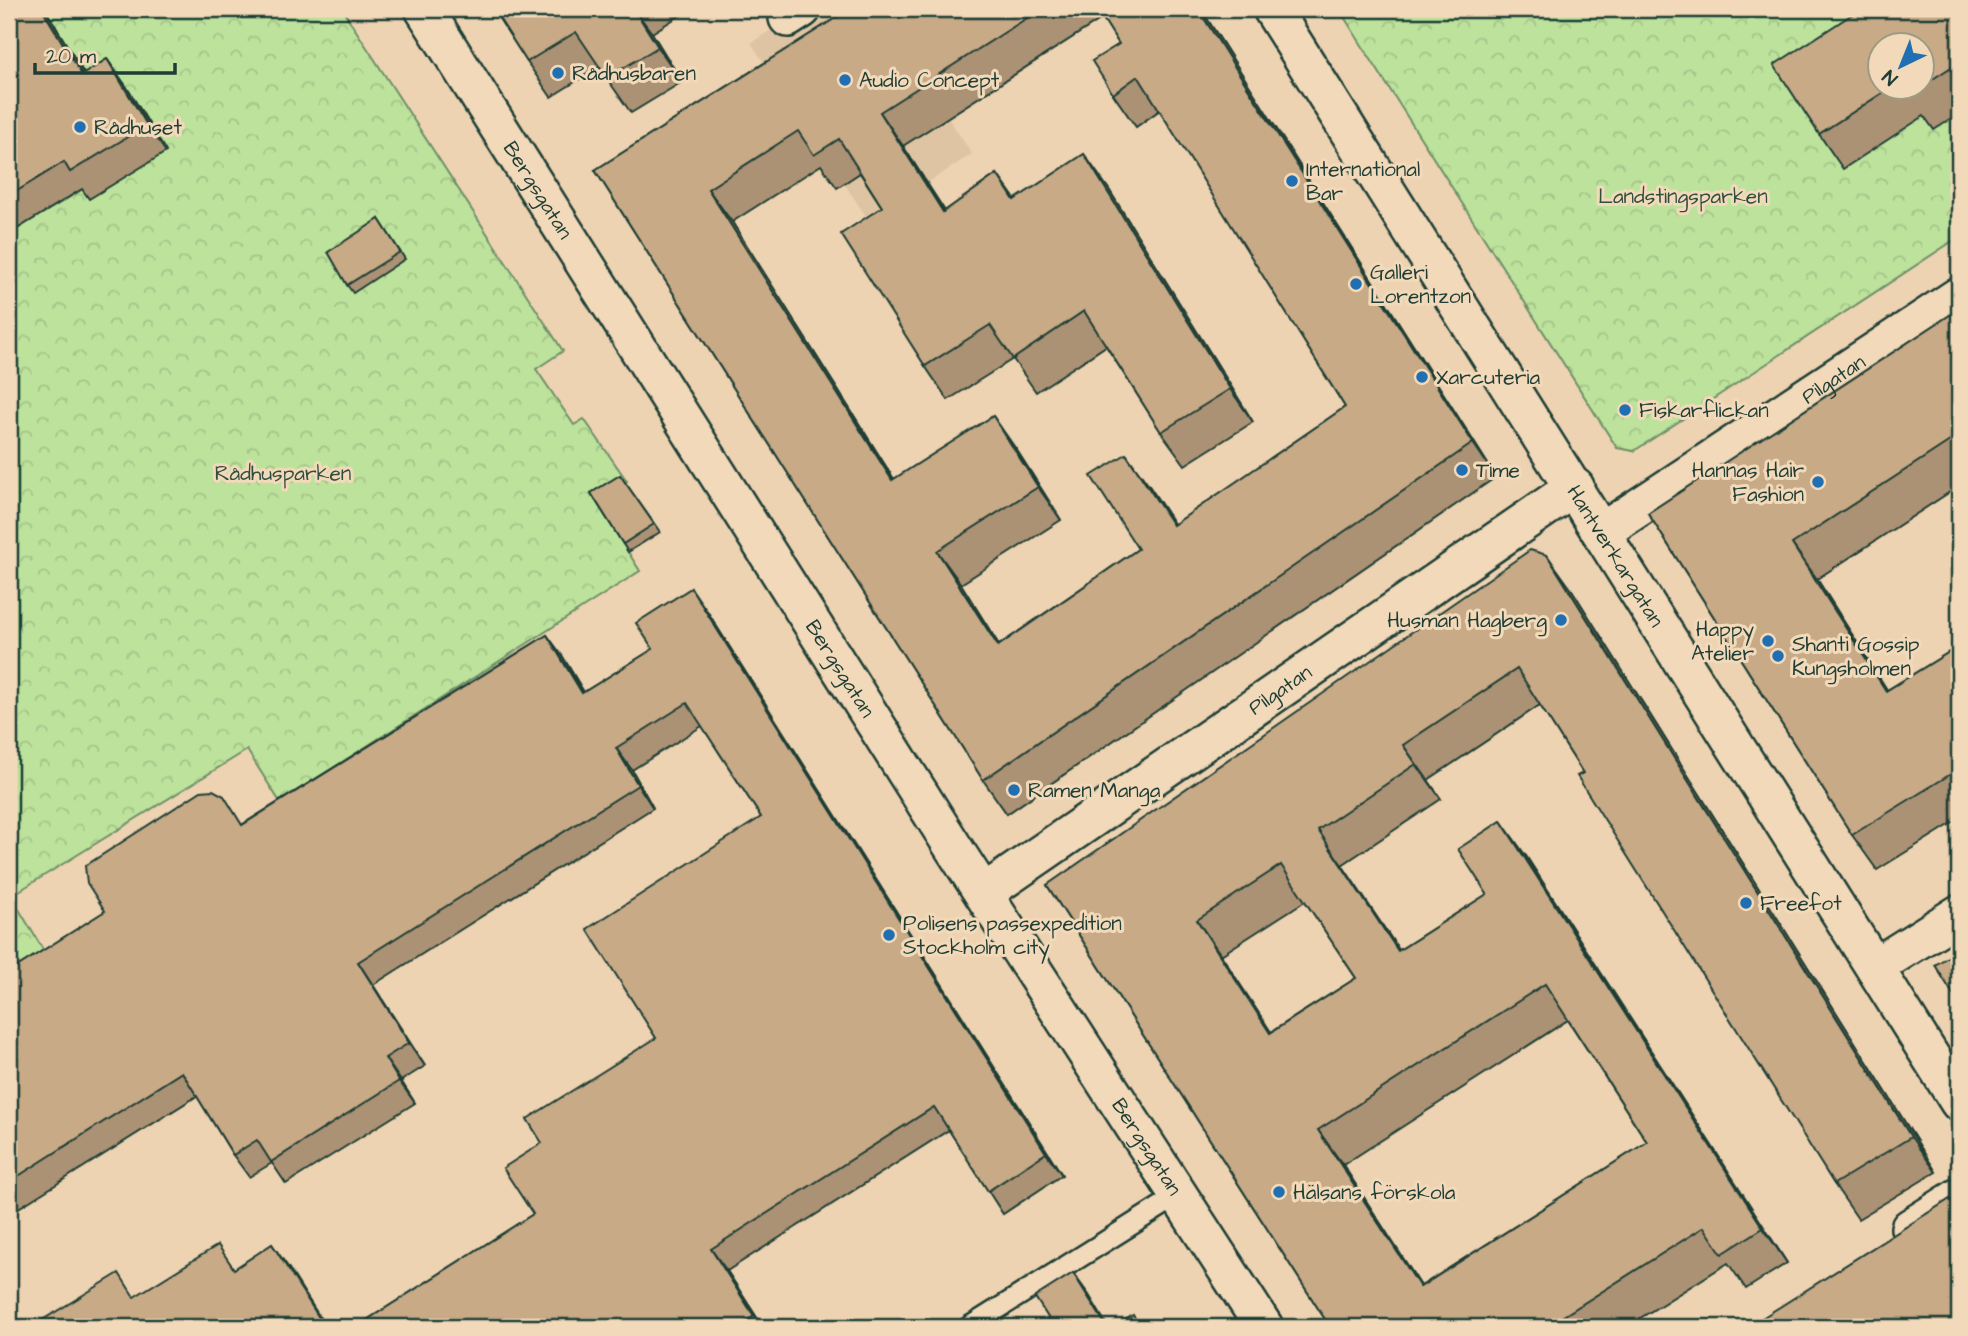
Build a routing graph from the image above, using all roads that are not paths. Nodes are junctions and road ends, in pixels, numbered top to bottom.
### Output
1 (424, 9) edge
2 (1272, 9) edge
3 (1959, 296) edge
4 (1575, 487) junction
5 (1602, 531) junction
6 (984, 893) junction
7 (1959, 914) edge
8 (1875, 967) junction
9 (1959, 1102) edge
10 (1179, 1195) junction
11 (1959, 1197) edge
12 (1879, 1248) edge
13 (969, 1327) edge
14 (1264, 1327) edge

1 - 6 street, Bergsgatan
2 - 4 street, Hantverkargatan
3 - 5 street, Pilgatan
4 - 5 street, Hantverkargatan
4 - 6 street, Pilgatan
5 - 8 street, Hantverkargatan
6 - 10 street, Bergsgatan
7 - 8 street
8 - 9 street, Hantverkargatan
10 - 13 lane
10 - 14 street, Bergsgatan
11 - 12 street

